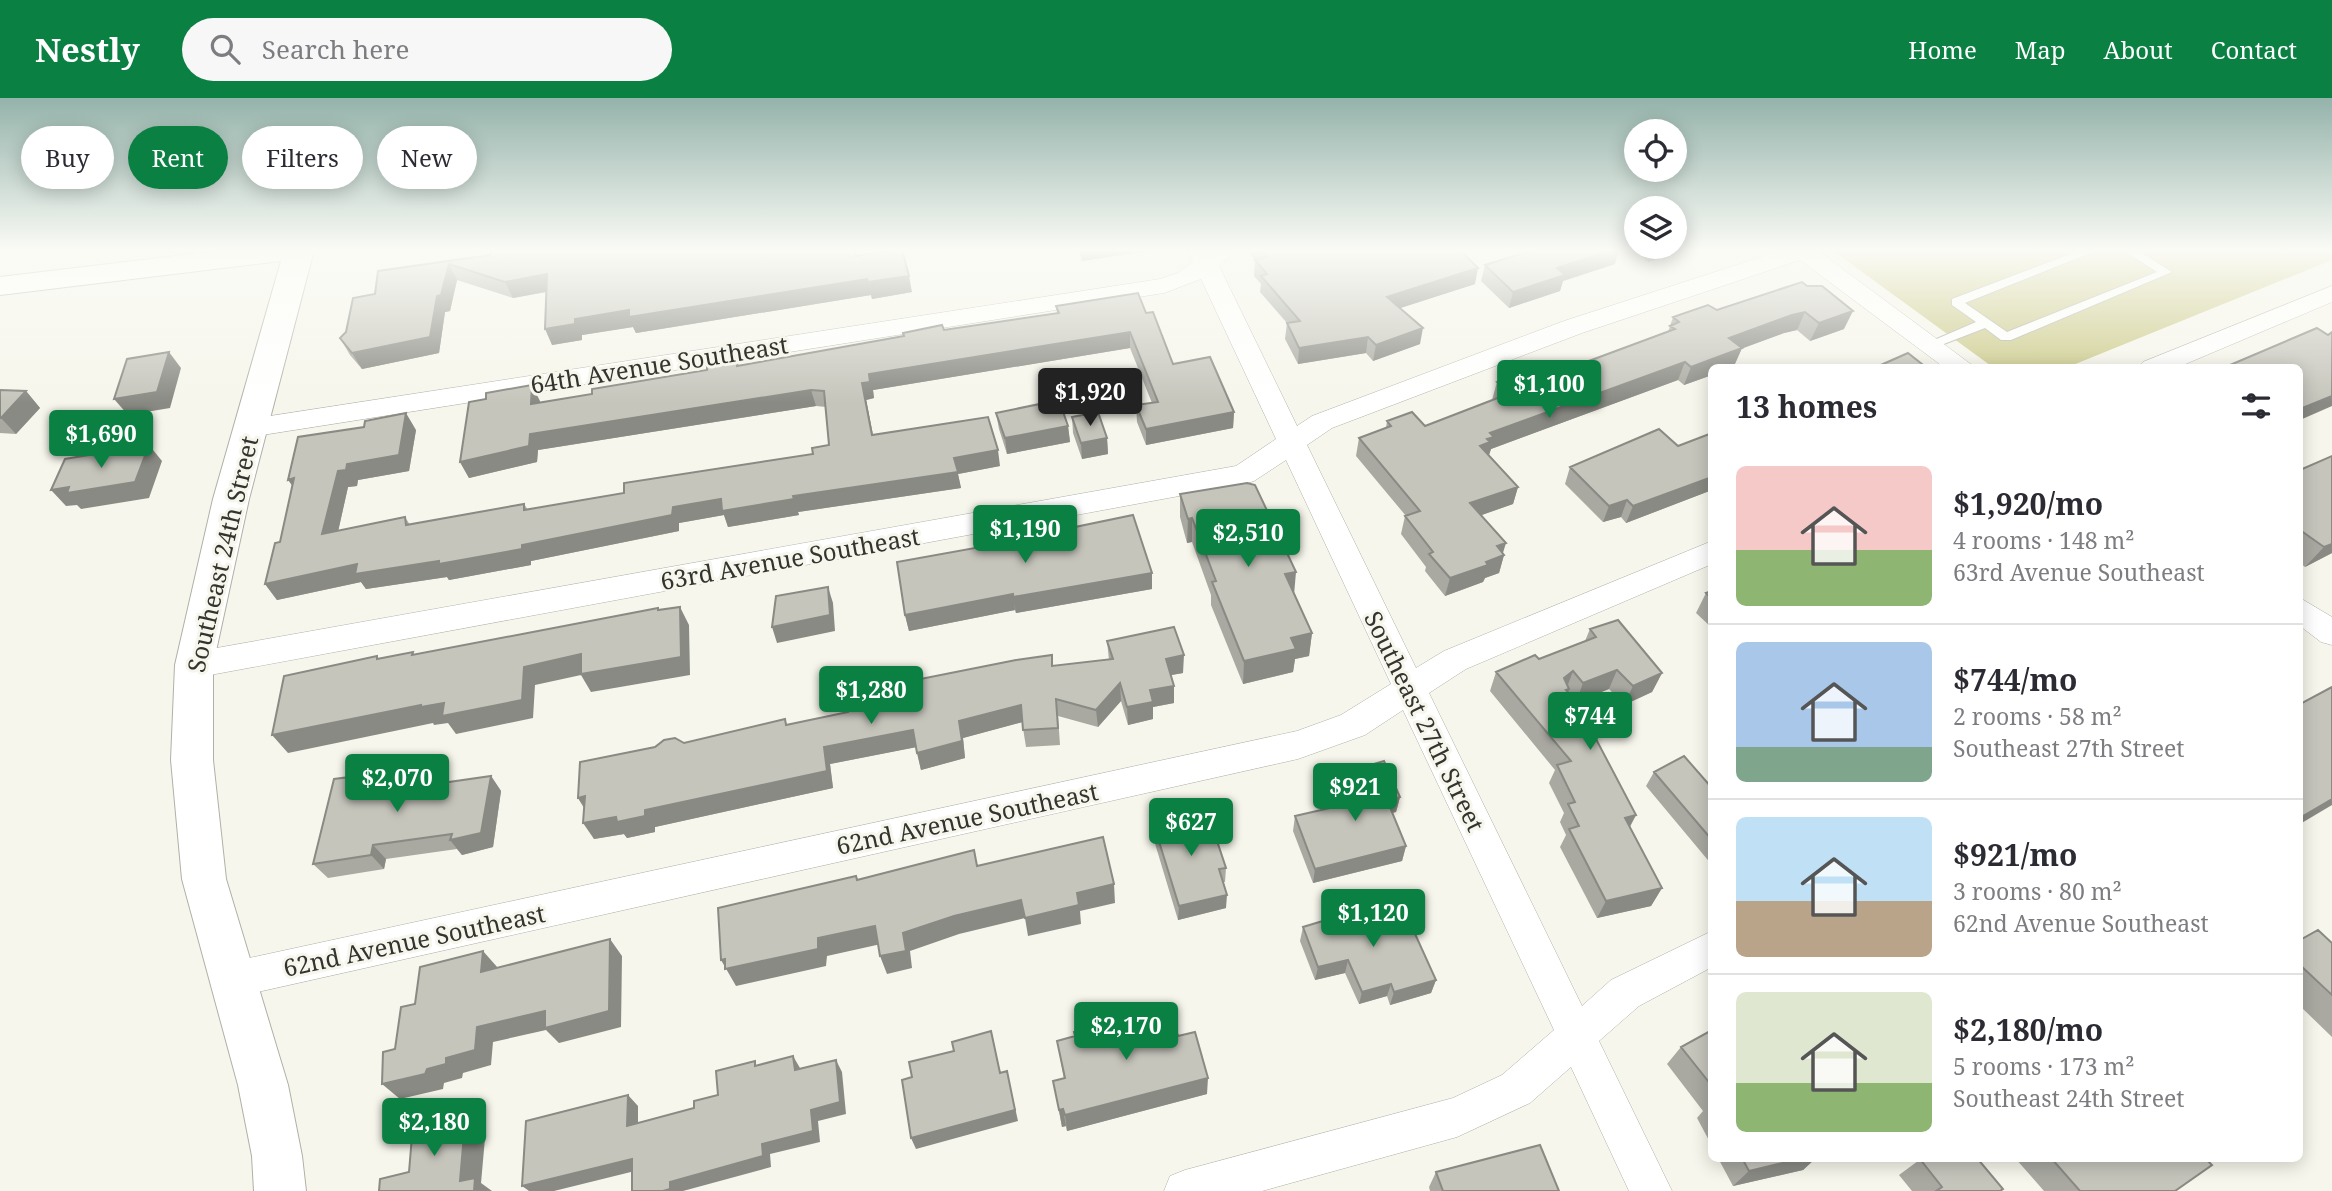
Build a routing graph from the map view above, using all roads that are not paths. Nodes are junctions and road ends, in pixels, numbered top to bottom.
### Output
1 (285, 301) edge
2 (1067, 301) edge
3 (1230, 301) edge
4 (1651, 301) edge
5 (1871, 301) edge
6 (1959, 301) edge
7 (2095, 301) edge
8 (2313, 301) edge
9 (1986, 323) junction
10 (1931, 344) junction
11 (1958, 364) edge
12 (2162, 364) edge
13 (250, 428) junction
14 (1290, 441) junction
15 (1708, 554) edge
16 (2303, 613) edge
17 (2323, 633) edge
18 (194, 665) junction
19 (1410, 689) junction
20 (1708, 950) edge
21 (230, 980) junction
22 (1577, 1037) junction
23 (279, 1191) edge
24 (1185, 1191) edge
25 (1651, 1191) edge

1 - 13 street, Southeast 24th Street
2 - 13 street, 64th Avenue Southeast
3 - 14 street, Southeast 27th Street
4 - 14 street, 63rd Avenue Southeast
5 - 10 street
6 - 9 lane
7 - 9 lane
8 - 12 street
9 - 10 lane
10 - 11 street
13 - 18 street, Southeast 24th Street
14 - 18 street, 63rd Avenue Southeast
14 - 19 street, Southeast 27th Street
15 - 19 street, 62nd Avenue Southeast
16 - 17 street
18 - 21 street, Southeast 24th Street
19 - 21 street, 62nd Avenue Southeast
19 - 22 street, Southeast 27th Street
20 - 22 street
21 - 23 street, Southeast 24th Street
22 - 24 street
22 - 25 street, Southeast 27th Street

